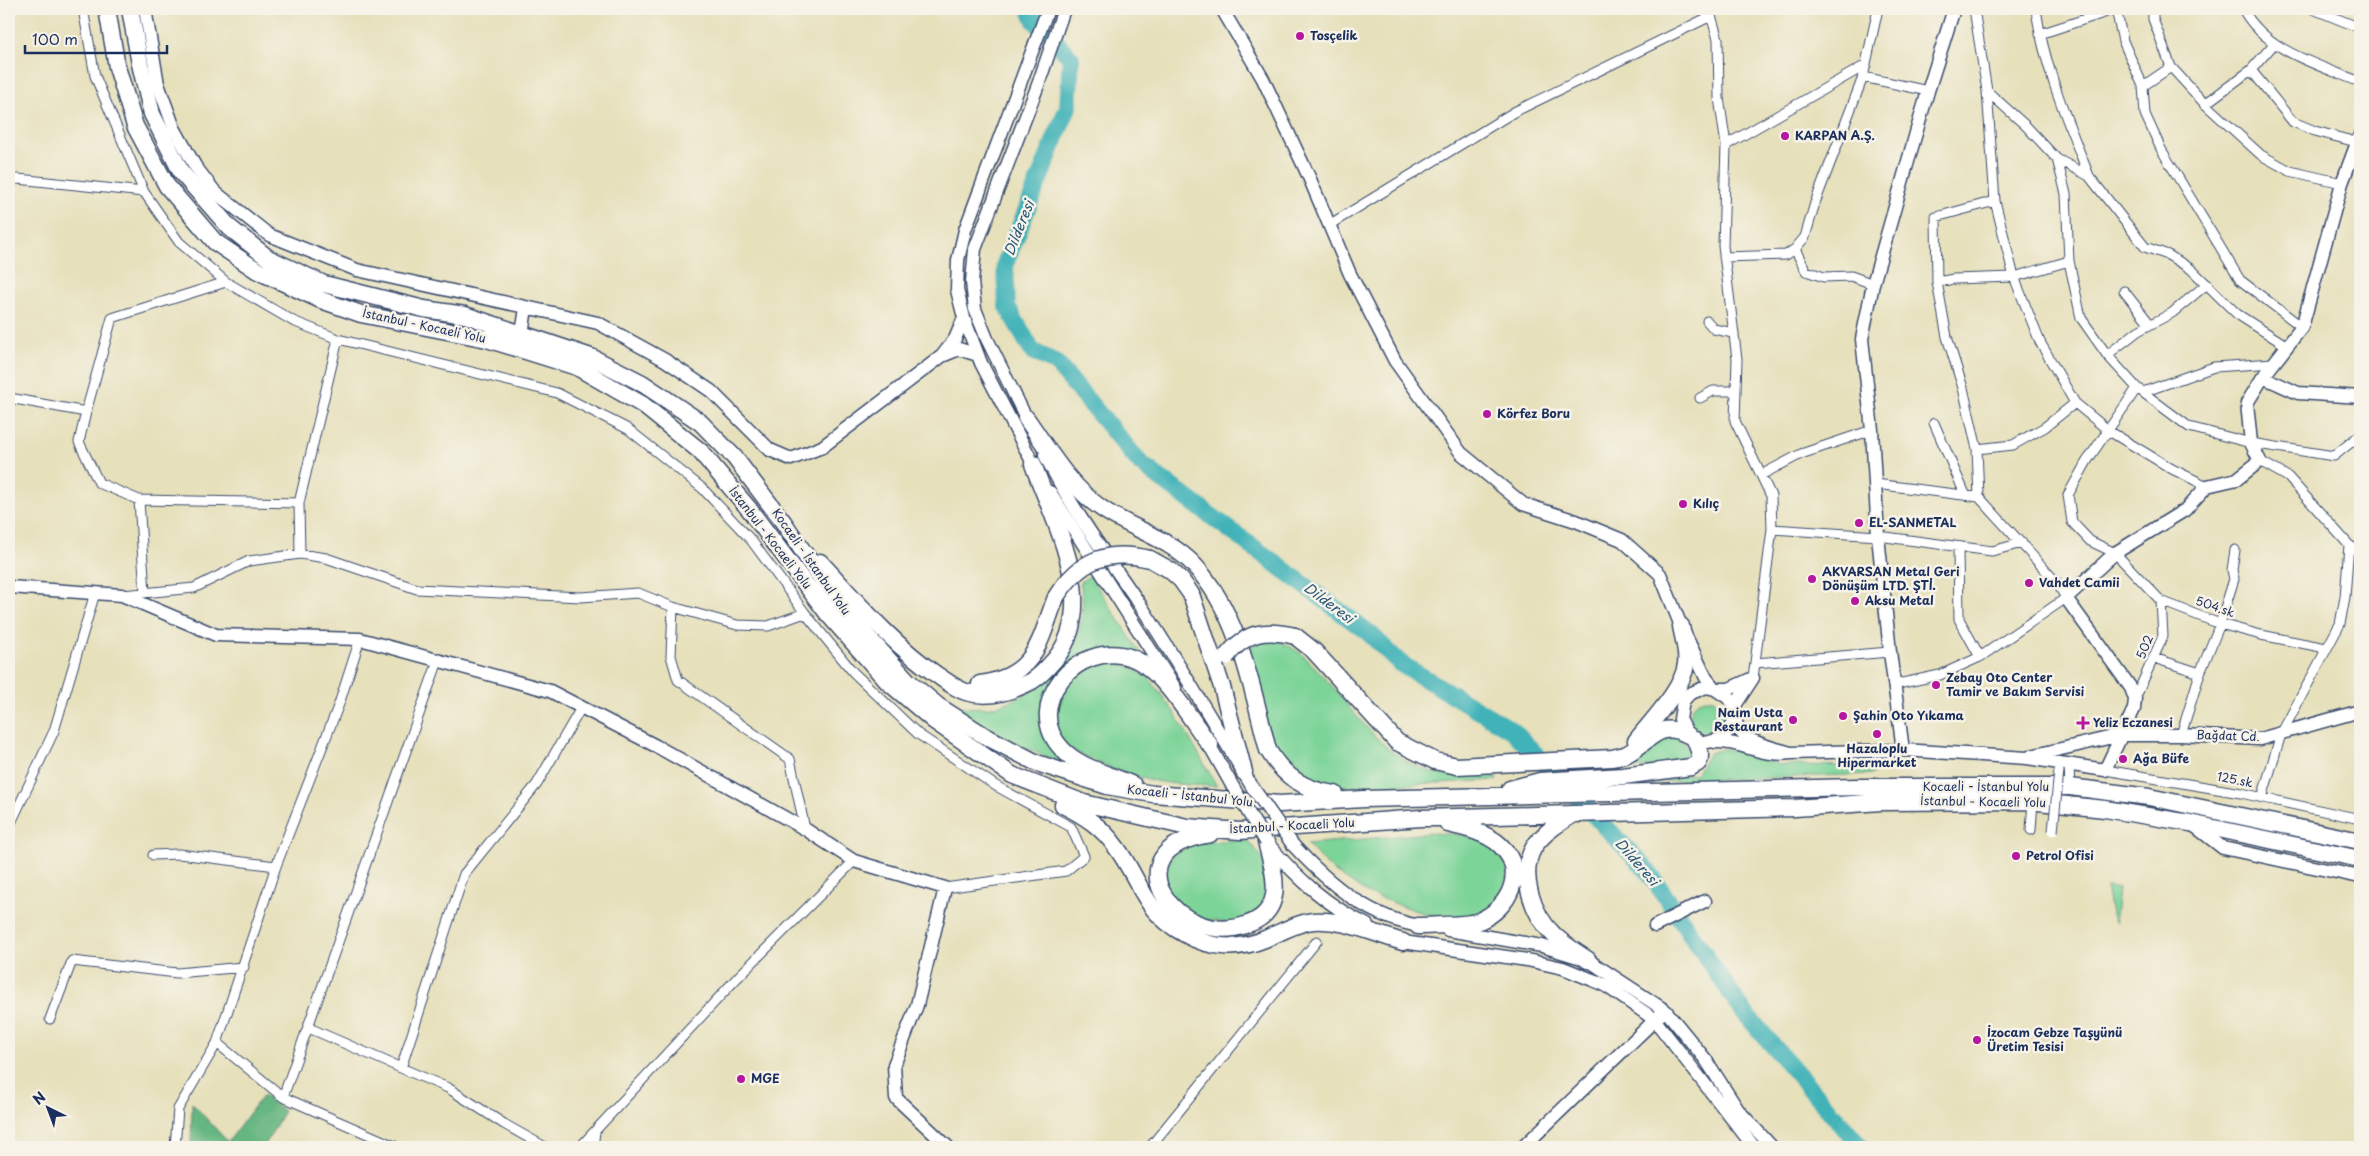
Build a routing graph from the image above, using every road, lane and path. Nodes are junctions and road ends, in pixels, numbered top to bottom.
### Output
1 (83, 9) edge
2 (107, 9) edge
3 (130, 9) edge
4 (145, 9) edge
5 (1048, 9) edge
6 (1064, 9) edge
7 (1222, 9) edge
8 (1878, 9) edge
9 (1954, 9) edge
10 (1974, 9) edge
11 (2036, 9) edge
12 (2116, 9) edge
13 (2153, 9) edge
14 (2243, 9) edge
15 (2313, 9) edge
16 (1710, 12) edge
17 (2360, 28) edge
18 (2040, 34) junction
19 (2274, 44) junction
20 (1866, 65) junction
21 (2171, 67) junction
22 (2251, 70) junction
23 (1863, 77) junction
24 (2360, 82) edge
25 (2143, 86) junction
26 (1928, 91) junction
27 (1988, 91) junction
28 (2205, 104) junction
29 (2358, 138) edge
30 (1726, 145) junction
31 (2057, 159) junction
32 (2089, 176) junction
33 (9, 181) edge
34 (2342, 183) junction
35 (144, 192) junction
36 (1995, 201) junction
37 (1329, 225) junction
38 (1795, 249) junction
39 (1724, 257) junction
40 (2069, 261) junction
41 (2014, 277) junction
42 (226, 282) junction
43 (1937, 282) junction
44 (1873, 284) junction
45 (2207, 284) junction
46 (2124, 291) dead end
47 (526, 308) junction
48 (964, 318) junction
49 (1707, 321) dead end
50 (2150, 324) junction
51 (2302, 328) junction
52 (1734, 333) junction
53 (522, 334) junction
54 (338, 339) junction
55 (2287, 346) junction
56 (978, 355) junction
57 (2107, 355) junction
58 (942, 356) junction
59 (2274, 363) junction
60 (2263, 377) junction
61 (2140, 390) junction
62 (1736, 392) junction
63 (2360, 397) edge
64 (9, 398) edge
65 (1700, 398) dead end
66 (2075, 403) junction
67 (86, 412) junction
68 (1026, 418) junction
69 (1934, 423) dead end
70 (1872, 430) junction
71 (2109, 431) junction
72 (2360, 435) edge
73 (2251, 443) junction
74 (1976, 449) junction
75 (2260, 461) junction
76 (1033, 464) junction
77 (1761, 475) junction
78 (1875, 484) junction
79 (2207, 486) junction
80 (1966, 494) junction
81 (1979, 497) junction
82 (140, 500) junction
83 (299, 503) junction
84 (784, 523) junction
85 (1772, 529) junction
86 (1878, 536) junction
87 (2022, 543) junction
88 (2349, 545) junction
89 (1958, 547) junction
90 (2235, 550) dead end
91 (2360, 552) edge
92 (2115, 553) junction
93 (300, 554) junction
94 (9, 587) edge
95 (95, 593) junction
96 (145, 593) junction
97 (122, 595) junction
98 (2066, 598) junction
99 (2162, 601) junction
100 (673, 607) junction
101 (806, 613) junction
102 (2220, 624) junction
103 (1681, 626) junction
104 (360, 639) junction
105 (2326, 648) junction
106 (907, 652) junction
107 (1890, 652) junction
108 (1980, 656) junction
109 (2154, 658) junction
110 (438, 660) junction
111 (1756, 664) junction
112 (2200, 673) junction
113 (1753, 678) junction
114 (1893, 685) junction
115 (1222, 687) junction
116 (1715, 688) junction
117 (2135, 698) junction
118 (581, 708) junction
119 (2360, 711) edge
120 (1734, 712) junction
121 (2121, 734) junction
122 (2281, 734) junction
123 (2181, 735) junction
124 (1691, 738) junction
125 (1713, 742) junction
126 (1210, 745) junction
127 (1903, 750) junction
128 (1791, 753) junction
129 (2027, 758) junction
130 (1585, 759) junction
131 (2064, 768) junction
132 (2105, 770) junction
133 (1244, 772) junction
134 (1012, 775) junction
135 (2070, 787) junction
136 (1538, 788) junction
137 (1153, 794) junction
138 (1364, 798) junction
139 (2262, 798) junction
140 (2033, 801) junction
141 (1572, 815) junction
142 (1421, 818) junction
143 (2360, 819) edge
144 (2190, 823) junction
145 (9, 827) edge
146 (805, 829) junction
147 (2031, 830) dead end
148 (1240, 831) junction
149 (2053, 831) dead end
150 (2360, 841) edge
151 (1266, 842) junction
152 (153, 855) dead end
153 (2360, 859) edge
154 (854, 861) junction
155 (276, 866) junction
156 (2360, 877) edge
157 (945, 888) junction
158 (1705, 901) dead end
159 (1418, 926) junction
160 (1655, 926) dead end
161 (1318, 941) dead end
162 (1403, 942) junction
163 (1588, 960) junction
164 (244, 967) junction
165 (1666, 1011) junction
166 (50, 1019) dead end
167 (1654, 1019) junction
168 (309, 1028) junction
169 (217, 1043) junction
170 (401, 1068) junction
171 (284, 1097) junction
172 (595, 1132) junction
173 (175, 1147) edge
174 (397, 1147) edge
175 (545, 1147) edge
176 (580, 1147) edge
177 (592, 1147) edge
178 (948, 1147) edge
179 (1150, 1147) edge
180 (1523, 1147) edge
181 (1754, 1147) edge
182 (1772, 1147) edge

1 - 35 street
2 - 134 highway, İstanbul - Kocaeli Yolu
3 - 53 highway, Kocaeli - İstanbul Yolu
4 - 47 main road
5 - 48 main road
6 - 68 main road
7 - 37 main road
8 - 20 street
9 - 26 main road
10 - 27 street
11 - 18 street
12 - 18 street
12 - 25 street
13 - 21 street
14 - 19 street
15 - 17 street
16 - 30 street
16 - 37 street
18 - 32 street
19 - 22 street
19 - 24 street
20 - 23 street
20 - 30 street
21 - 25 street
21 - 28 street
22 - 28 street
22 - 29 street
23 - 26 street
23 - 38 street
25 - 51 street
26 - 44 main road
27 - 31 street
27 - 36 street
28 - 34 street
29 - 34 main road
30 - 39 street
31 - 32 street
31 - 40 street
32 - 45 street
33 - 35 street
34 - 51 main road
35 - 42 street
36 - 41 street
36 - 43 street
37 - 103 main road
38 - 39 street
38 - 44 street
39 - 52 street
40 - 41 street
40 - 57 street
41 - 43 street
41 - 66 street
42 - 54 street
42 - 67 street
43 - 74 street
44 - 70 main road
45 - 50 street
45 - 55 street
46 - 50 street
47 - 53 main road
47 - 58 main road
48 - 56 main road
48 - 58 main road
49 - 52 street
50 - 57 street
51 - 55 main road
52 - 62 street
53 - 84 highway, Kocaeli - İstanbul Yolu
54 - 83 street
54 - 101 street
55 - 59 main road
56 - 58 main road
56 - 76 main road
57 - 61 street
59 - 60 main road
59 - 61 street
60 - 63 main road
60 - 73 main road
61 - 71 street, 504.sk
61 - 73 street
62 - 65 street
62 - 77 street
64 - 67 street
66 - 71 street
66 - 74 street
67 - 82 street
68 - 133 main road
68 - 138 highway
69 - 80 street
70 - 77 street
70 - 78 main road
71 - 79 street
71 - 92 street, 504.sk
72 - 73 street
73 - 75 main road
74 - 81 street
75 - 79 main road
75 - 88 street
76 - 106 highway
76 - 126 main road
77 - 85 street
78 - 80 street
78 - 86 main road
79 - 92 main road
80 - 81 street
81 - 87 street
82 - 83 street
82 - 96 street
83 - 93 street
84 - 106 highway
84 - 137 highway, Kocaeli - İstanbul Yolu
85 - 86 street
85 - 111 street
86 - 89 street
86 - 107 main road
87 - 89 street
87 - 98 street
88 - 91 street
88 - 105 street
89 - 108 street
90 - 102 street
92 - 98 main road
92 - 99 street, 504.sk
93 - 96 street
93 - 100 street
94 - 95 main road
95 - 97 main road
95 - 145 street
96 - 97 street
97 - 104 main road
98 - 108 street
98 - 117 main road
99 - 102 street, 504.sk
99 - 109 street, 502
100 - 101 street
100 - 146 street
101 - 157 street
102 - 105 street, 504.sk
102 - 112 street
103 - 116 main road
103 - 130 highway
104 - 110 main road
104 - 155 street
105 - 122 street
106 - 115 highway, bridge
107 - 111 street
107 - 114 main road
108 - 114 street
109 - 112 street
109 - 117 street, 502
110 - 118 main road
110 - 168 street
111 - 113 street
112 - 123 street
113 - 116 main road
113 - 120 main road
114 - 127 main road
115 - 130 highway, bridge
115 - 133 highway
116 - 120 main road
116 - 124 main road
117 - 121 main road
118 - 146 main road
118 - 170 street
119 - 122 main road, Bağdat Cd.
120 - 125 main road
120 - 128 main road
121 - 123 main road, Bağdat Cd.
121 - 129 main road, Bağdat Cd.
121 - 132 main road
122 - 123 main road, Bağdat Cd.
122 - 139 street
124 - 125 main road
124 - 130 highway
124 - 136 highway
125 - 128 main road
126 - 137 highway
126 - 151 main road, bridge
127 - 128 main road
127 - 129 main road
129 - 131 main road
131 - 132 main road
131 - 135 street
131 - 149 street, bridge
132 - 139 street, 125.sk
133 - 159 main road, bridge
134 - 148 highway, İstanbul - Kocaeli Yolu
134 - 162 highway
135 - 136 highway, Kocaeli - İstanbul Yolu
135 - 150 highway, Kocaeli - İstanbul Yolu
136 - 138 highway, Kocaeli - İstanbul Yolu
137 - 138 highway, Kocaeli - İstanbul Yolu
139 - 143 street, 125.sk
140 - 141 highway, İstanbul - Kocaeli Yolu
140 - 144 highway, İstanbul - Kocaeli Yolu
140 - 147 street
141 - 142 highway, İstanbul - Kocaeli Yolu
141 - 163 highway
142 - 148 highway, İstanbul - Kocaeli Yolu
142 - 159 highway
144 - 153 highway, İstanbul - Kocaeli Yolu
144 - 156 main road
146 - 154 main road
148 - 151 highway
151 - 162 main road
152 - 155 street
154 - 157 main road
154 - 172 street
155 - 164 street
157 - 178 main road
158 - 160 main road
159 - 163 main road
161 - 179 street
162 - 167 main road
163 - 165 main road
164 - 166 street
164 - 169 street
165 - 167 main road
165 - 182 main road
167 - 180 main road
167 - 181 main road
168 - 170 street
168 - 171 street
169 - 171 street
169 - 173 street
170 - 175 street
171 - 174 street
172 - 176 street
172 - 177 street

